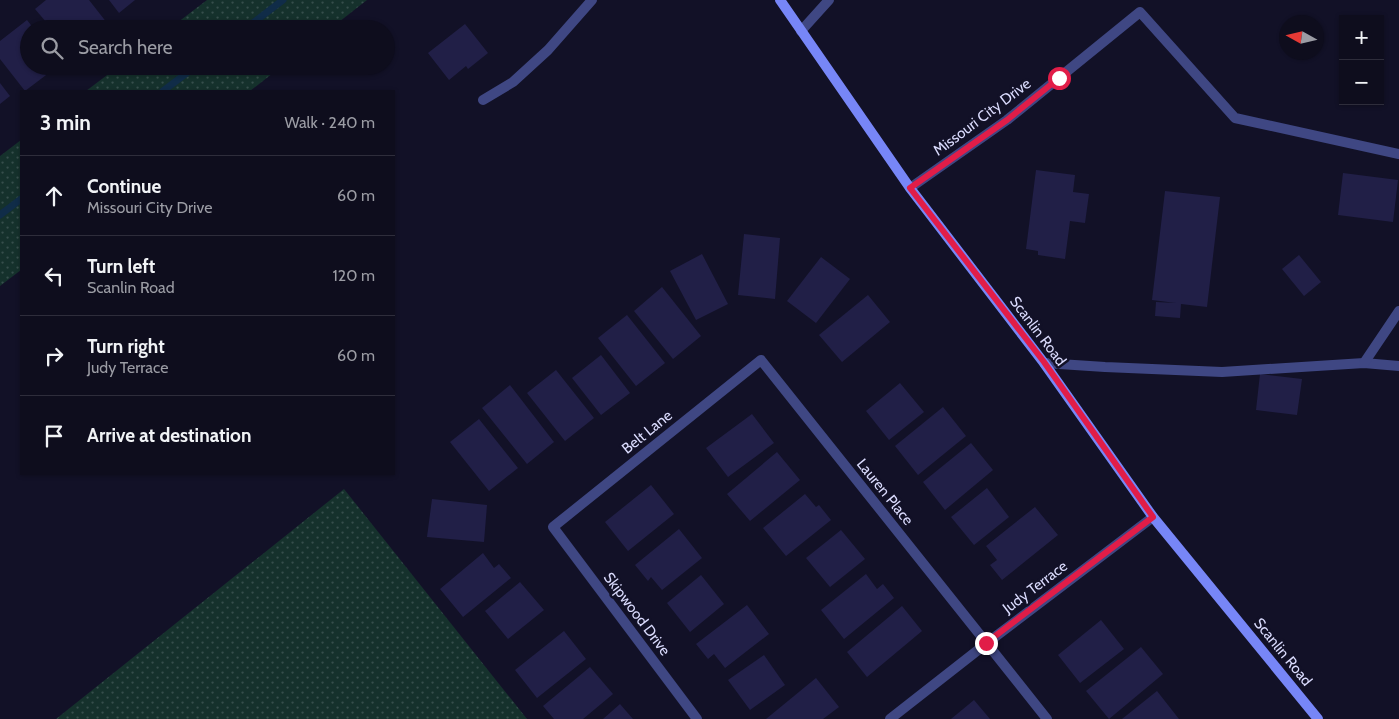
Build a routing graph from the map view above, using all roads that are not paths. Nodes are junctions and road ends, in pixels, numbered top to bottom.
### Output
1 (592, 0) edge
2 (780, 0) edge
3 (829, 0) edge
4 (801, 31) junction
5 (483, 100) dead end
6 (1399, 154) edge
7 (910, 188) junction
8 (1399, 311) edge
9 (761, 360) joint
10 (1044, 362) junction
11 (1364, 363) junction
12 (1399, 366) edge
13 (1153, 517) junction
14 (553, 527) joint
15 (986, 643) junction
16 (697, 719) edge
17 (890, 719) edge
18 (1047, 719) edge
19 (1318, 719) edge

1 - 5 street
2 - 4 street, Scanlin Road
3 - 4 street
4 - 7 street, Scanlin Road
6 - 7 street, Missouri City Drive
7 - 10 street, Scanlin Road
8 - 11 street
9 - 14 street, Belt Lane
9 - 15 street, Lauren Place
10 - 11 street
10 - 13 street, Scanlin Road
11 - 12 street
13 - 15 street, Judy Terrace
13 - 19 street, Scanlin Road
14 - 16 street, Skipwood Drive
15 - 17 street, Judy Terrace
15 - 18 street, Lauren Place

